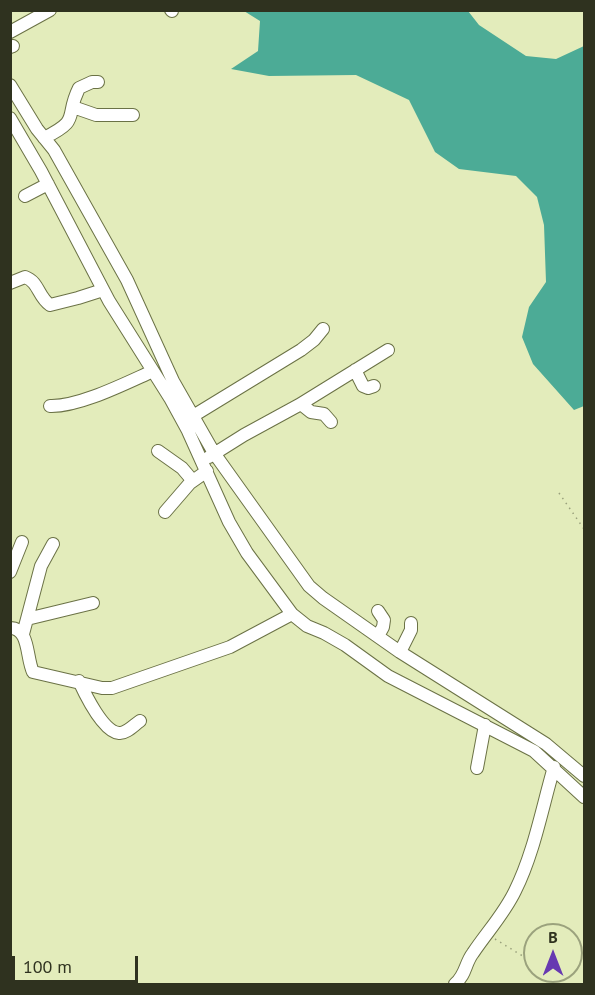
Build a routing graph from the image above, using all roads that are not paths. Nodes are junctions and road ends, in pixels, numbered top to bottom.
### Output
1 (50, 10) edge
2 (10, 32) edge
3 (98, 82) dead end
4 (10, 85) edge
5 (73, 107) junction
6 (133, 115) dead end
7 (10, 118) edge
8 (44, 138) junction
9 (48, 184) junction
10 (25, 196) dead end
11 (10, 283) edge
12 (103, 290) junction
13 (323, 329) dead end
14 (388, 350) dead end
15 (355, 370) junction
16 (153, 371) junction
17 (374, 386) dead end
18 (301, 404) junction
19 (50, 406) dead end
20 (193, 416) junction
21 (331, 422) dead end
22 (158, 451) dead end
23 (209, 460) junction
24 (194, 481) junction
25 (165, 512) dead end
26 (22, 542) dead end
27 (53, 544) dead end
28 (10, 572) edge
29 (93, 603) dead end
30 (378, 611) dead end
31 (292, 614) junction
32 (27, 619) junction
33 (411, 623) dead end
34 (14, 628) edge
35 (378, 636) junction
36 (400, 652) junction
37 (79, 681) junction
38 (140, 721) dead end
39 (485, 725) junction
40 (554, 767) junction
41 (477, 768) dead end
42 (585, 776) edge
43 (585, 797) edge
44 (455, 984) edge

1 - 2 street
3 - 5 street
4 - 8 street
5 - 6 street
5 - 8 street
7 - 9 street
8 - 20 street
9 - 10 street
9 - 12 street
11 - 12 street
12 - 16 street
13 - 20 street
14 - 15 street
15 - 17 street
15 - 18 street
16 - 19 street
16 - 23 street
18 - 21 street
18 - 23 street
20 - 23 street
22 - 24 street
23 - 24 street
23 - 31 street
23 - 35 street
24 - 25 street
26 - 28 street
27 - 32 street
29 - 32 street
30 - 35 street
31 - 37 street
31 - 39 street
32 - 34 street
33 - 36 street
34 - 37 street
35 - 36 street
36 - 42 street
37 - 38 street
39 - 40 street
39 - 41 street
40 - 43 street
40 - 44 street

